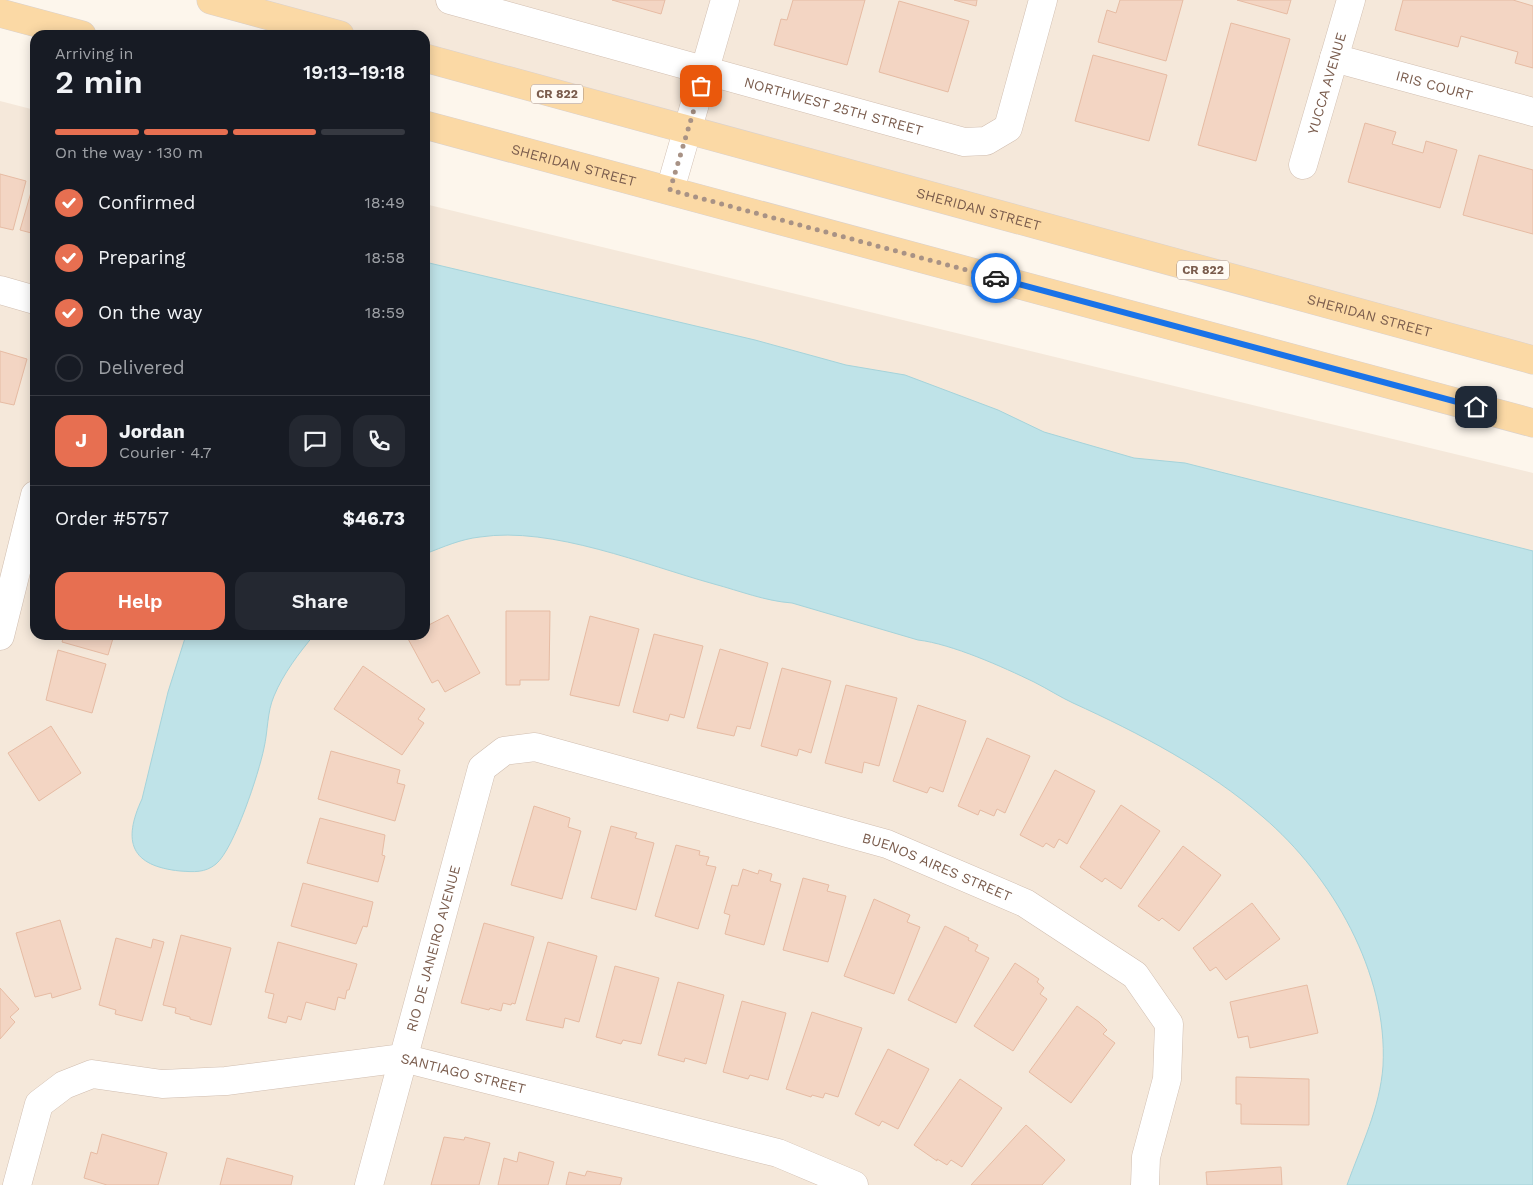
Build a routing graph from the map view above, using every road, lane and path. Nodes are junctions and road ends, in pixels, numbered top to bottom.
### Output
1 (211, 0) edge
2 (450, 0) edge
3 (725, 0) edge
4 (1043, 0) edge
5 (1351, 0) edge
6 (0, 14) edge
7 (62, 30) edge
8 (322, 30) edge
9 (1334, 58) junction
10 (430, 59) edge
11 (706, 71) junction
12 (1533, 112) edge
13 (430, 126) edge
14 (689, 129) junction
15 (1303, 165) dead end
16 (670, 190) junction
17 (0, 290) edge
18 (30, 299) edge
19 (1533, 360) edge
20 (1533, 423) edge
21 (30, 508) edge
22 (9, 562) edge
23 (0, 636) edge
24 (504, 751) joint
25 (403, 1058) junction
26 (17, 1185) edge
27 (368, 1185) edge
28 (854, 1185) edge
29 (1145, 1185) edge

1 - 8 main road
2 - 11 street, NORTHWEST 25TH STREET
3 - 11 street
4 - 11 street, NORTHWEST 25TH STREET
5 - 9 street, YUCCA AVENUE
6 - 7 main road
9 - 12 street, IRIS COURT
9 - 15 street, YUCCA AVENUE
10 - 14 main road, SHERIDAN STREET / CR 822
11 - 14 street
13 - 16 main road, SHERIDAN STREET
14 - 16 street
14 - 19 main road, SHERIDAN STREET / CR 822
16 - 20 main road, SHERIDAN STREET
17 - 18 street
21 - 22 street
22 - 23 street
24 - 25 street, RIO DE JANEIRO AVENUE
24 - 29 street, BUENOS AIRES STREET
25 - 26 street, SANTIAGO STREET
25 - 27 street, RIO DE JANEIRO AVENUE
25 - 28 street, SANTIAGO STREET

